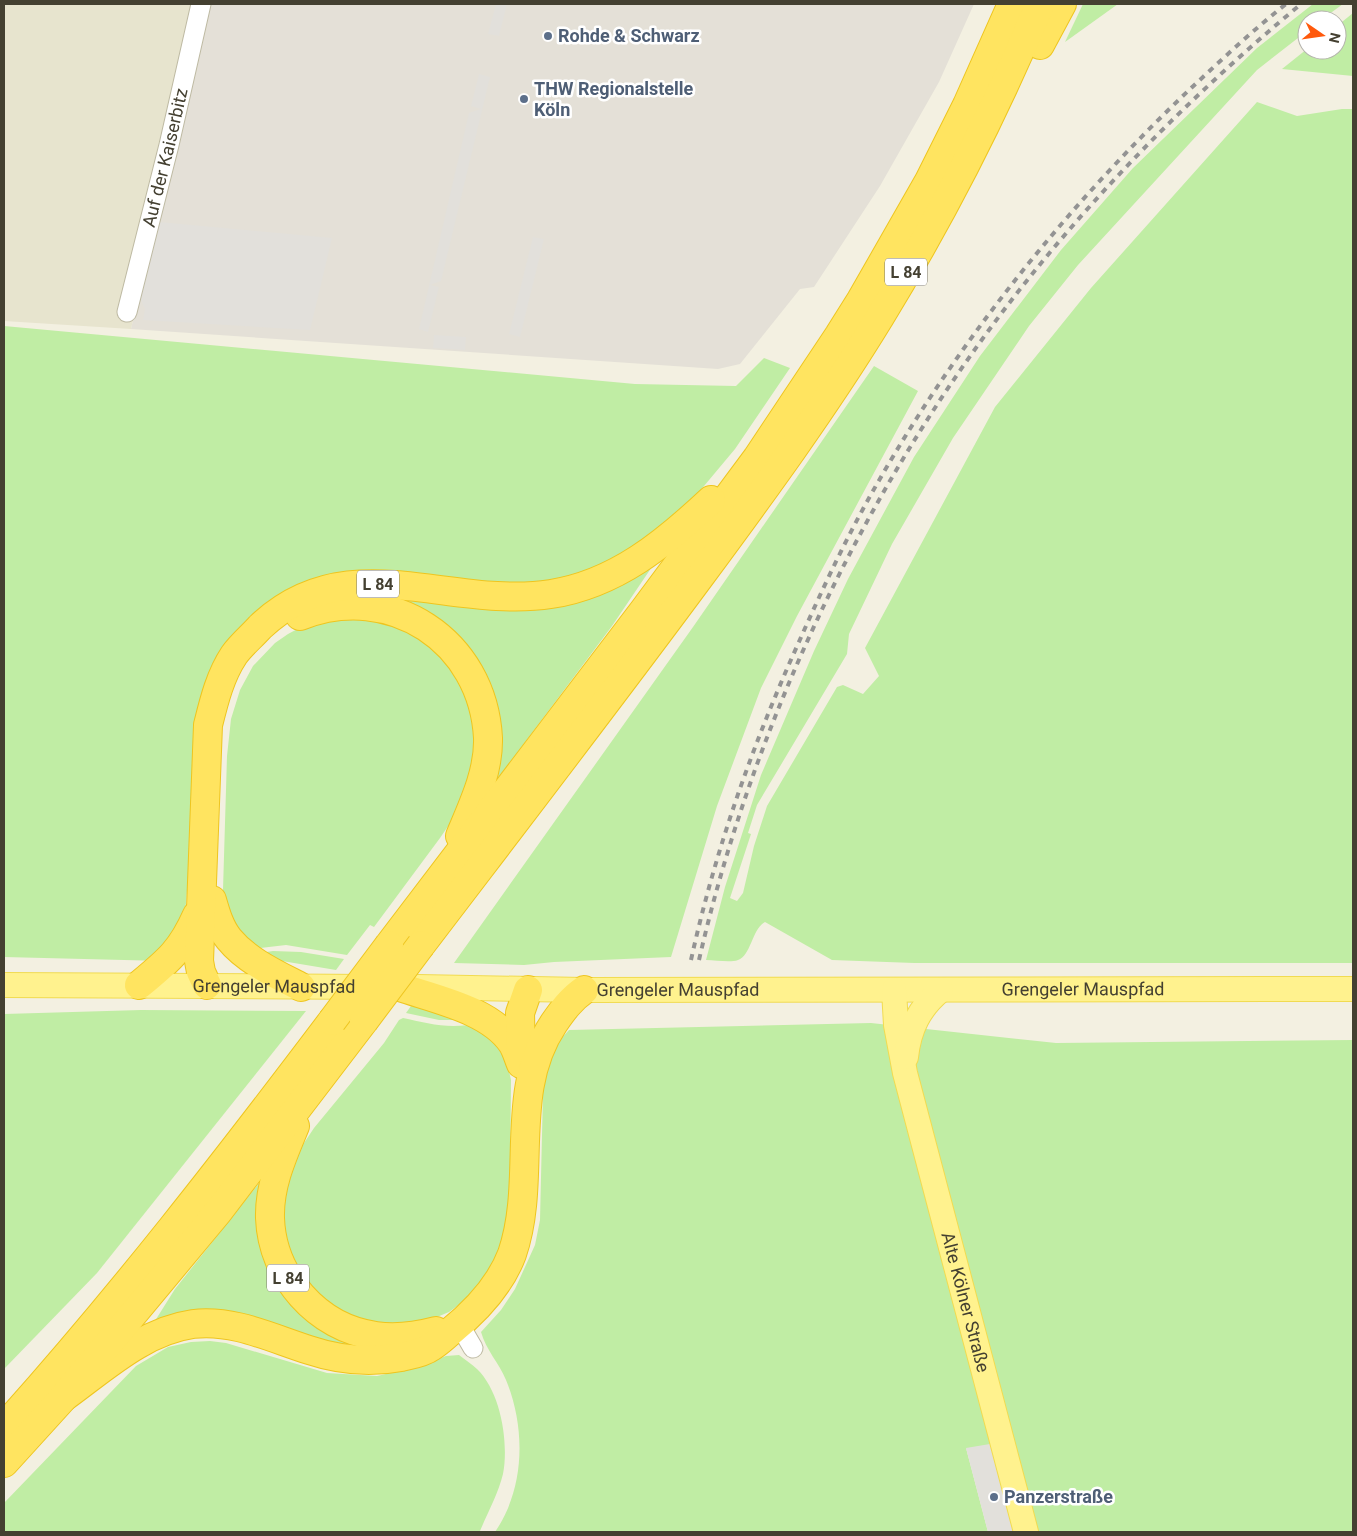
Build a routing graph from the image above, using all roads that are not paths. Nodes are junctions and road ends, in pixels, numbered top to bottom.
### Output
1 (201, 4) edge
2 (1012, 4) edge
3 (1040, 4) edge
4 (1062, 4) edge
5 (983, 130) junction
6 (127, 312) dead end
7 (756, 458) junction
8 (447, 869) junction
9 (206, 904) junction
10 (4, 985) edge
11 (139, 985) junction
12 (207, 985) junction
13 (301, 987) junction
14 (400, 987) junction
15 (1353, 989) edge
16 (528, 990) junction
17 (584, 990) junction
18 (894, 990) junction
19 (941, 990) junction
20 (528, 1063) junction
21 (905, 1072) junction
22 (307, 1094) junction
23 (460, 1324) junction
24 (473, 1348) dead end
25 (64, 1397) junction
26 (4, 1427) edge
27 (6, 1461) edge
28 (1026, 1532) edge

1 - 6 street, Auf der Kaiserbitz
2 - 7 highway, L 84
3 - 5 highway, L 84
4 - 5 highway
5 - 22 highway, L 84, bridge
7 - 8 highway, L 84
7 - 9 highway, L 84
8 - 9 highway, L 84
8 - 26 highway, L 84, bridge
9 - 11 highway, L 84
9 - 12 highway, L 84
9 - 13 highway, L 84
10 - 11 main road, Grengeler Mauspfad
11 - 12 main road, Grengeler Mauspfad
12 - 13 main road, Grengeler Mauspfad
13 - 14 main road, Grengeler Mauspfad
14 - 16 main road, Grengeler Mauspfad
14 - 20 highway
15 - 19 main road, Grengeler Mauspfad
16 - 17 main road, Grengeler Mauspfad
16 - 20 highway, L 84
17 - 18 main road, Grengeler Mauspfad
17 - 20 highway, L 84
18 - 19 main road, Grengeler Mauspfad
18 - 21 main road, Alte Kölner Straße
19 - 21 main road, Alte Kölner Straße
20 - 23 highway, L 84
21 - 28 main road, Alte Kölner Straße
22 - 23 highway, L 84
22 - 25 highway, L 84
23 - 24 street
23 - 25 highway, L 84
25 - 27 highway, L 84

